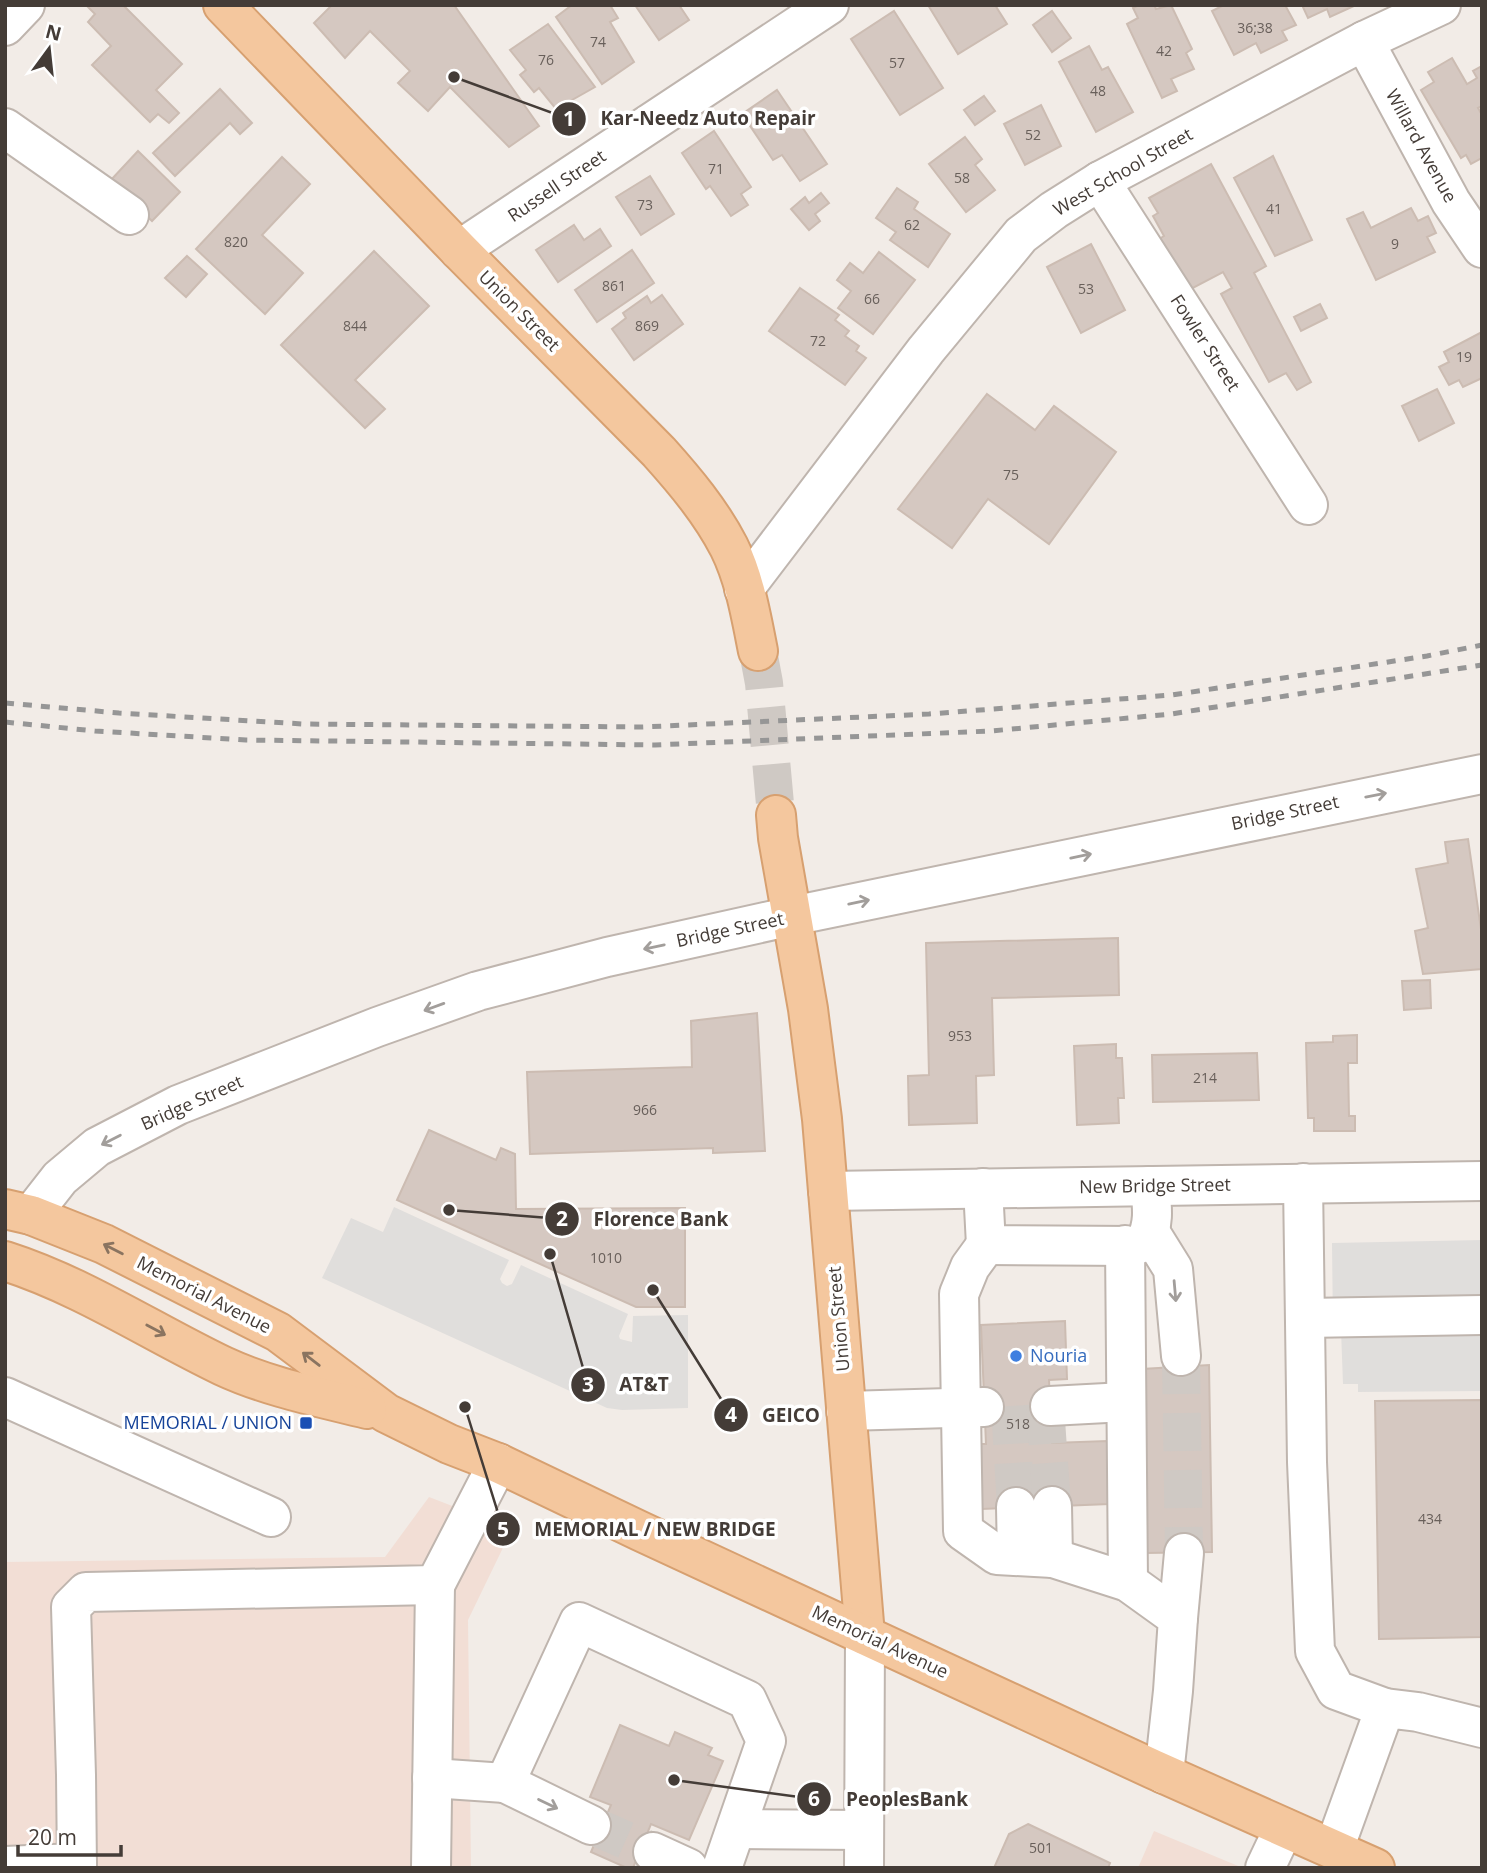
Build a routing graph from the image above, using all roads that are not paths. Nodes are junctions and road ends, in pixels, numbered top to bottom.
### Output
1 (25, 5) edge
2 (223, 5) edge
3 (829, 5) edge
4 (1441, 5) edge
5 (5, 26) edge
6 (1364, 41) junction
7 (5, 128) edge
8 (1100, 181) junction
9 (129, 215) dead end
10 (1482, 248) edge
11 (460, 250) junction
12 (1308, 505) dead end
13 (744, 589) junction
14 (758, 651) tunnel mouth
15 (1482, 774) edge
16 (776, 815) tunnel mouth
17 (792, 916) junction
18 (1482, 1181) edge
19 (1303, 1184) junction
20 (1150, 1186) junction
21 (983, 1188) junction
22 (828, 1191) junction
23 (18, 1212) edge
24 (1137, 1239) junction
25 (986, 1245) junction
26 (5, 1261) edge
27 (1482, 1315) edge
28 (1305, 1318) junction
29 (1181, 1356) tunnel mouth
30 (5, 1397) edge
31 (1125, 1402) junction
32 (973, 1406) junction
33 (1050, 1406) dead end
34 (846, 1411) junction
35 (386, 1413) junction
36 (498, 1463) junction
37 (1034, 1506) tunnel mouth
38 (271, 1517) dead end
39 (1184, 1553) tunnel mouth
40 (1035, 1557) junction
41 (1128, 1582) junction
42 (435, 1585) junction
43 (1178, 1618) junction
44 (865, 1635) junction
45 (1385, 1708) junction
46 (1482, 1728) edge
47 (1164, 1773) junction
48 (432, 1778) junction
49 (505, 1783) junction
50 (591, 1825) tunnel mouth
51 (1284, 1828) junction
52 (737, 1829) junction
53 (864, 1830) junction
54 (1334, 1849) junction
55 (653, 1852) tunnel mouth
56 (5, 1866) edge
57 (77, 1866) edge
58 (431, 1868) edge
59 (688, 1868) edge
60 (722, 1868) edge
61 (864, 1868) edge
62 (1265, 1868) edge
63 (1375, 1868) edge

1 - 5 street
2 - 11 main road, Union Street
3 - 11 street, Russell Street
4 - 6 street, West School Street
6 - 8 street, West School Street
6 - 10 street, Willard Avenue
7 - 9 street
8 - 12 street, Fowler Street
8 - 13 street, West School Street
11 - 13 main road, Union Street
13 - 14 main road, Union Street
17 -> 15 street, Bridge Street
16 - 17 main road, Union Street
17 - 22 main road, Union Street
17 -> 23 street, Bridge Street
18 - 19 street, New Bridge Street
19 - 20 street, New Bridge Street
19 - 28 street
20 - 21 street, New Bridge Street
20 - 24 street
21 - 22 street, New Bridge Street
21 - 25 street
22 - 34 main road, Union Street
35 -> 23 main road, Memorial Avenue
24 - 25 street
24 -> 29 street
24 - 31 street
25 - 32 street
26 -> 35 main road, Memorial Avenue
27 - 28 street
28 - 45 street
30 - 38 street
31 - 33 street
31 - 41 street
32 - 34 street
32 - 40 street
34 - 44 main road, Union Street
35 - 36 main road, Memorial Avenue
36 - 42 street
36 - 44 main road, Memorial Avenue
37 - 40 street
39 - 43 street
40 - 41 street
41 - 43 street
42 - 48 street
42 - 57 street
43 - 47 street
44 - 47 main road, Memorial Avenue
44 - 53 street, Union Street
45 - 46 street
45 - 54 street
47 - 51 main road, Memorial Avenue
48 - 49 street
48 - 58 street
49 -> 50 street
49 - 52 street
51 - 54 main road, Memorial Avenue
51 - 62 street
52 - 53 street
52 - 60 street
53 - 61 street, Union Street
54 - 63 main road, Memorial Avenue
55 - 59 street
56 - 57 street

